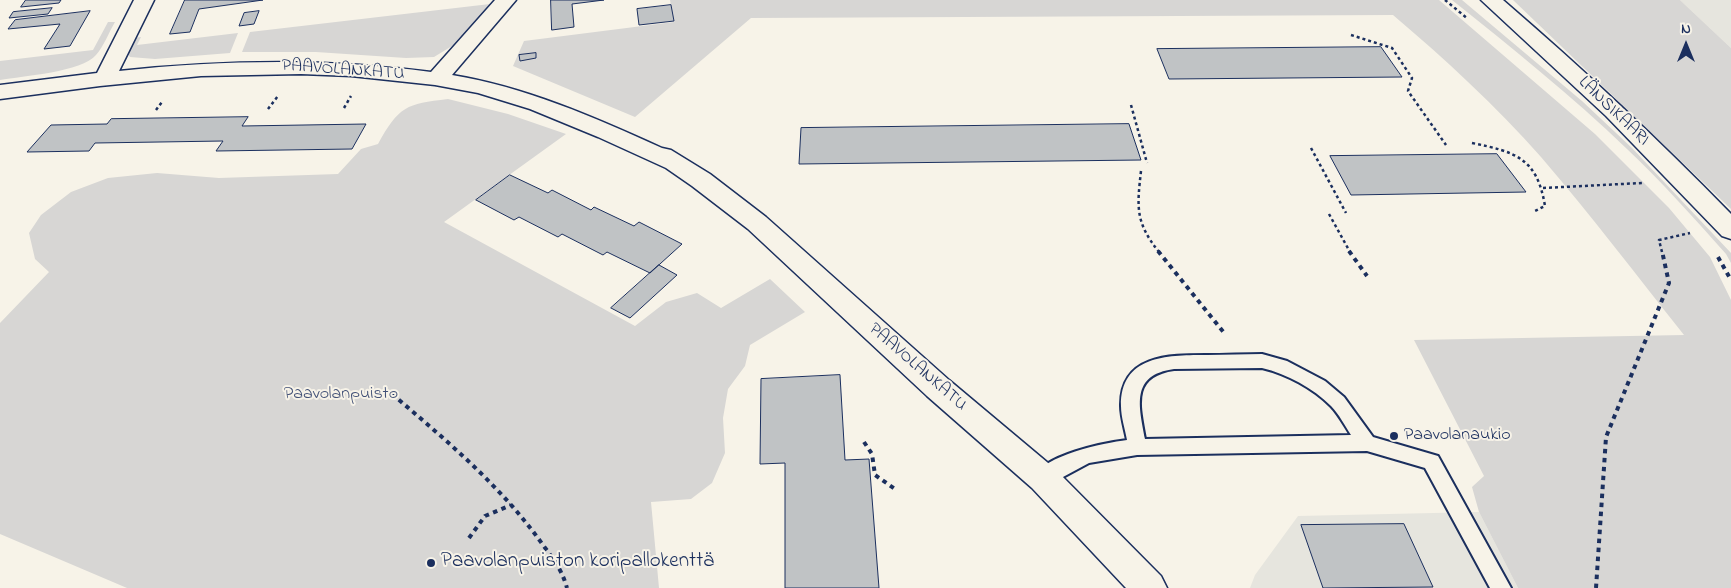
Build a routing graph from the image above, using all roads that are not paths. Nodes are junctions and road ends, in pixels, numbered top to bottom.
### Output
1 (144, 0) edge
2 (506, 0) edge
3 (1491, 0) edge
4 (105, 78) junction
5 (437, 79) junction
6 (0, 92) edge
7 (1731, 230) edge
8 (1367, 443) junction
9 (1136, 447) junction
10 (1044, 478) junction
11 (1149, 588) edge
12 (1501, 588) edge

1 - 4 street
2 - 5 street
3 - 7 street, LÄNSIKAARI
4 - 5 street, PAAVOLANKATU
4 - 6 street, PAAVOLANKATU
5 - 10 street, PAAVOLANKATU
8 - 9 lane
8 - 9 lane
8 - 12 lane
9 - 10 lane
10 - 11 street, PAAVOLANKATU

